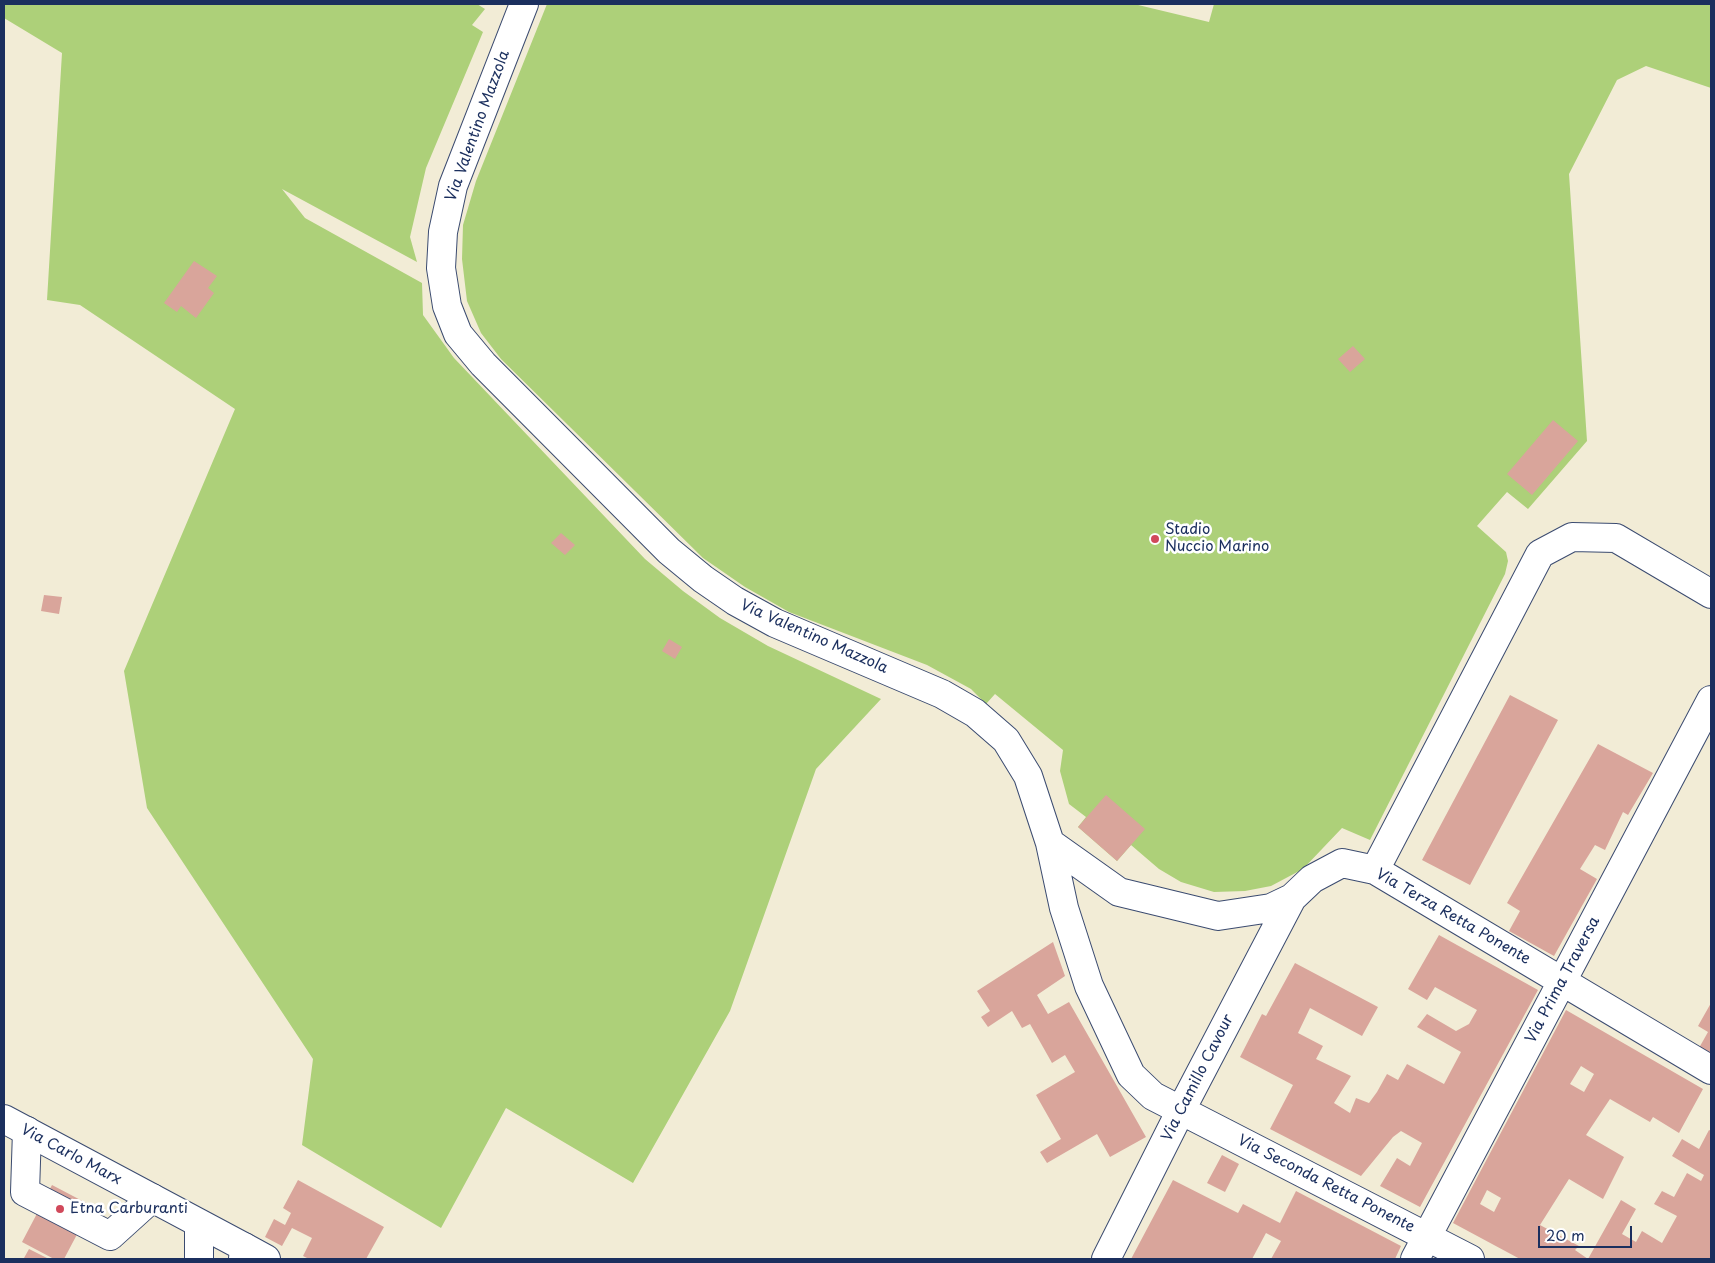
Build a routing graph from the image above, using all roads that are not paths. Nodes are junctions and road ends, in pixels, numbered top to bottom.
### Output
1 (524, 4) edge
2 (1711, 594) edge
3 (1711, 700) edge
4 (1050, 843) junction
5 (1376, 870) junction
6 (1292, 898) junction
7 (1562, 981) junction
8 (1711, 1070) edge
9 (1181, 1110) junction
10 (15, 1125) edge
11 (152, 1198) junction
12 (199, 1224) junction
13 (1421, 1248) edge
14 (251, 1255) edge
15 (199, 1259) edge
16 (1106, 1259) edge
17 (1470, 1259) edge

1 - 4 street, Via Valentino Mazzola
2 - 5 street
3 - 7 street, Via Prima Traversa
4 - 6 street, Via Terza Retta Ponente
4 - 9 street, Via Valentino Mazzola
5 - 6 street, Via Terza Retta Ponente
5 - 7 street, Via Terza Retta Ponente
6 - 9 street, Via Camillo Cavour
7 - 8 street, Via Terza Retta Ponente
7 - 13 street, Via Prima Traversa
9 - 13 street, Via Seconda Retta Ponente
9 - 16 street, Via Camillo Cavour
10 - 11 street, Via Carlo Marx
10 - 11 street
11 - 12 street, Via Carlo Marx
12 - 14 street, Via Carlo Marx
12 - 15 street
13 - 17 street, Via Seconda Retta Ponente

